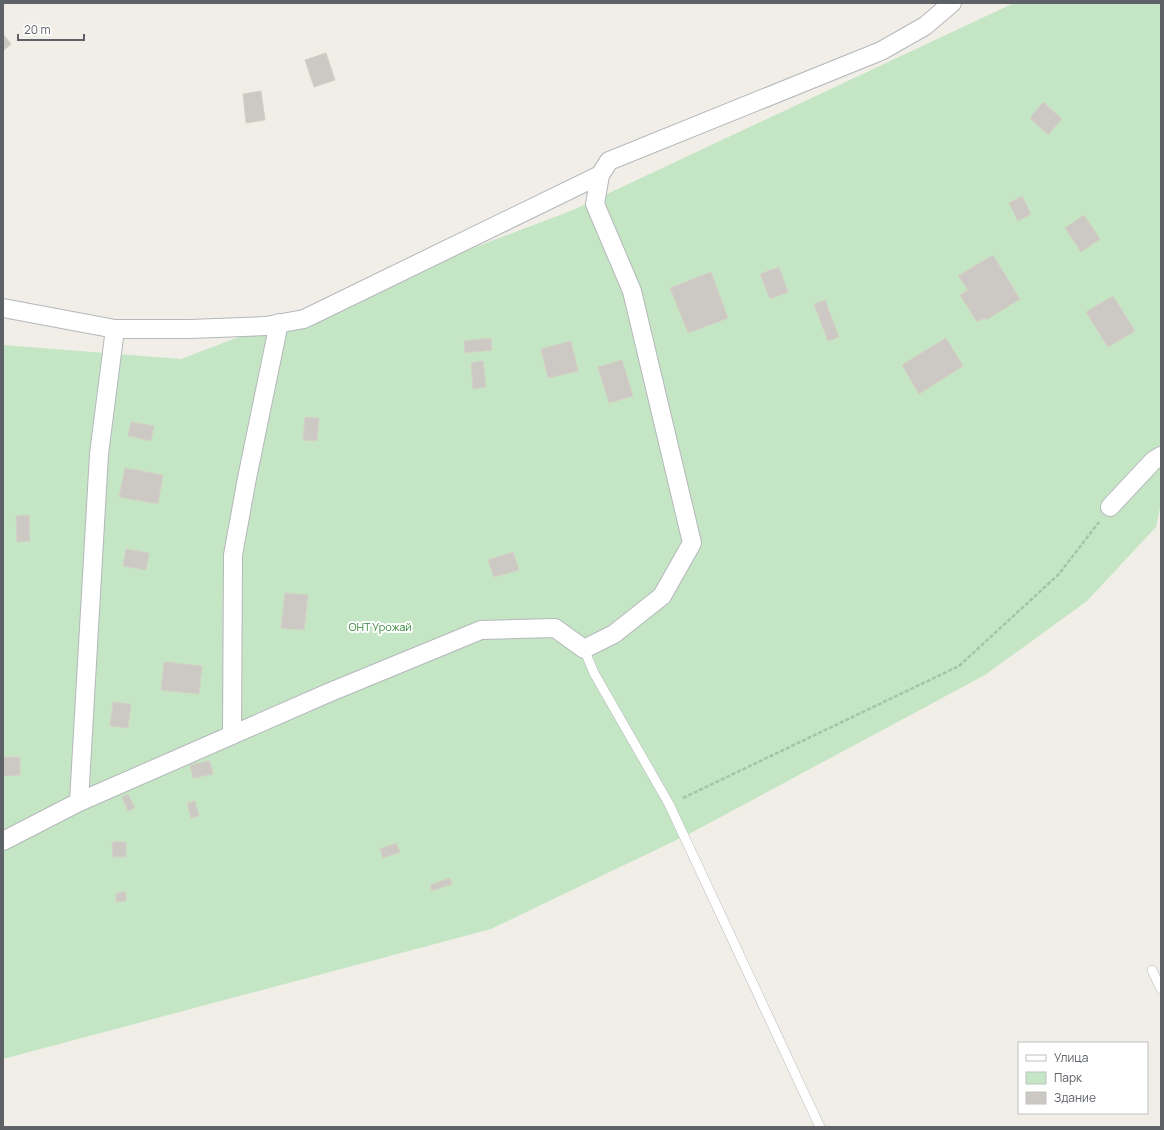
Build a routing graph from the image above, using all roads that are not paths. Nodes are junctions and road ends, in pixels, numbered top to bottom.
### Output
1 (952, 3) edge
2 (600, 175) junction
3 (3, 308) edge
4 (279, 323) junction
5 (115, 329) junction
6 (1161, 456) edge
7 (1110, 507) road end
8 (584, 649) junction
9 (232, 735) junction
10 (79, 802) junction
11 (3, 841) edge
12 (1152, 970) dead end
13 (1161, 989) edge
14 (820, 1127) edge

1 - 2 street
2 - 4 street
2 - 8 street
3 - 5 street
4 - 5 street
4 - 9 street
5 - 10 street
6 - 7 street
8 - 9 street
8 - 14 lane
9 - 10 street
10 - 11 street
12 - 13 lane

